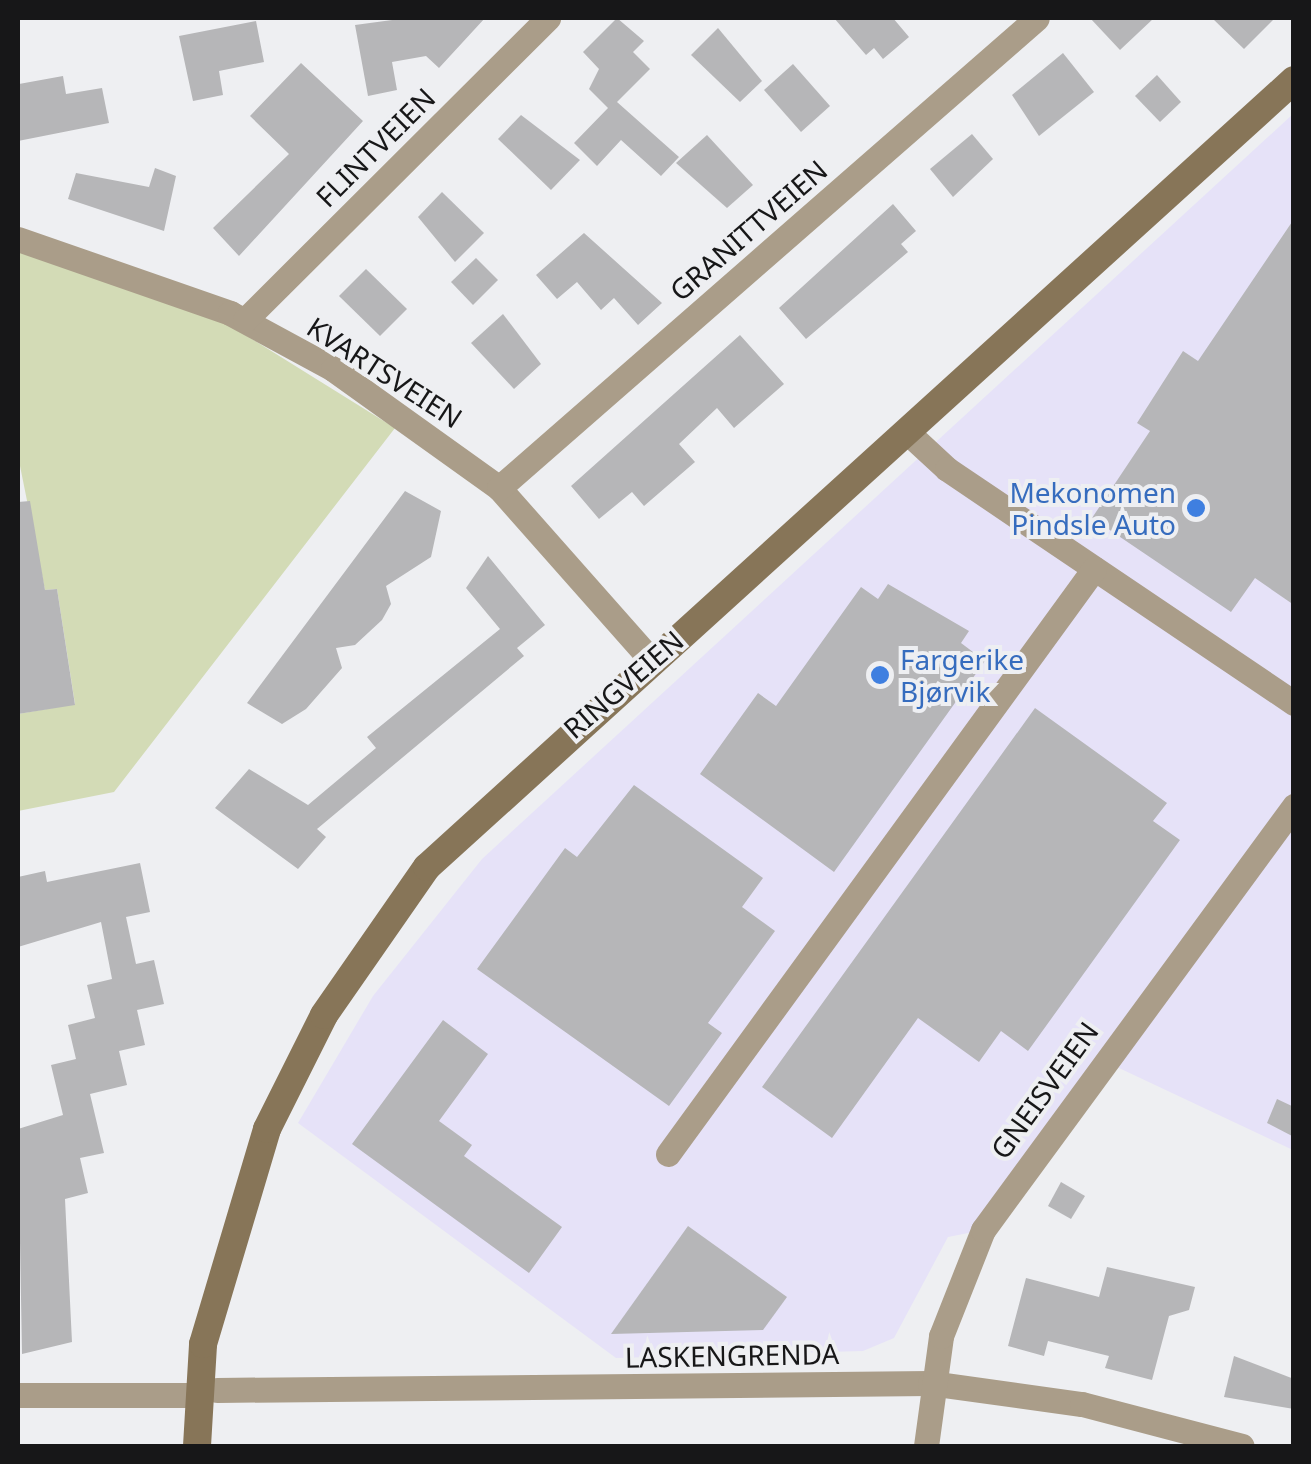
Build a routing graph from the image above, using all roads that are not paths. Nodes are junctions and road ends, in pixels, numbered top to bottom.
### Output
1 (548, 18) edge
2 (1037, 18) edge
3 (1294, 80) edge
4 (18, 239) edge
5 (245, 320) junction
6 (907, 432) junction
7 (499, 488) junction
8 (1094, 568) junction
9 (651, 660) junction
10 (1294, 702) edge
11 (1294, 806) edge
12 (668, 1154) dead end
13 (930, 1383) junction
14 (207, 1392) junction
15 (18, 1395) edge
16 (197, 1446) edge
17 (926, 1446) edge
18 (1242, 1446) edge

1 - 5 street, FLINTVEIEN
2 - 7 street, GRANITTVEIEN
3 - 6 main road, RINGVEIEN
4 - 5 street, KVARTSVEIEN
5 - 7 street, KVARTSVEIEN
6 - 8 street
6 - 9 main road, RINGVEIEN
7 - 9 street, KVARTSVEIEN
8 - 10 street
8 - 12 street
9 - 14 main road, RINGVEIEN
11 - 13 street, GNEISVEIEN
13 - 14 street, LASKENGRENDA
13 - 17 street, GNEISVEIEN
13 - 18 street, LASKENGRENDA
14 - 15 street, LASKENGRENDA
14 - 16 main road, RINGVEIEN

